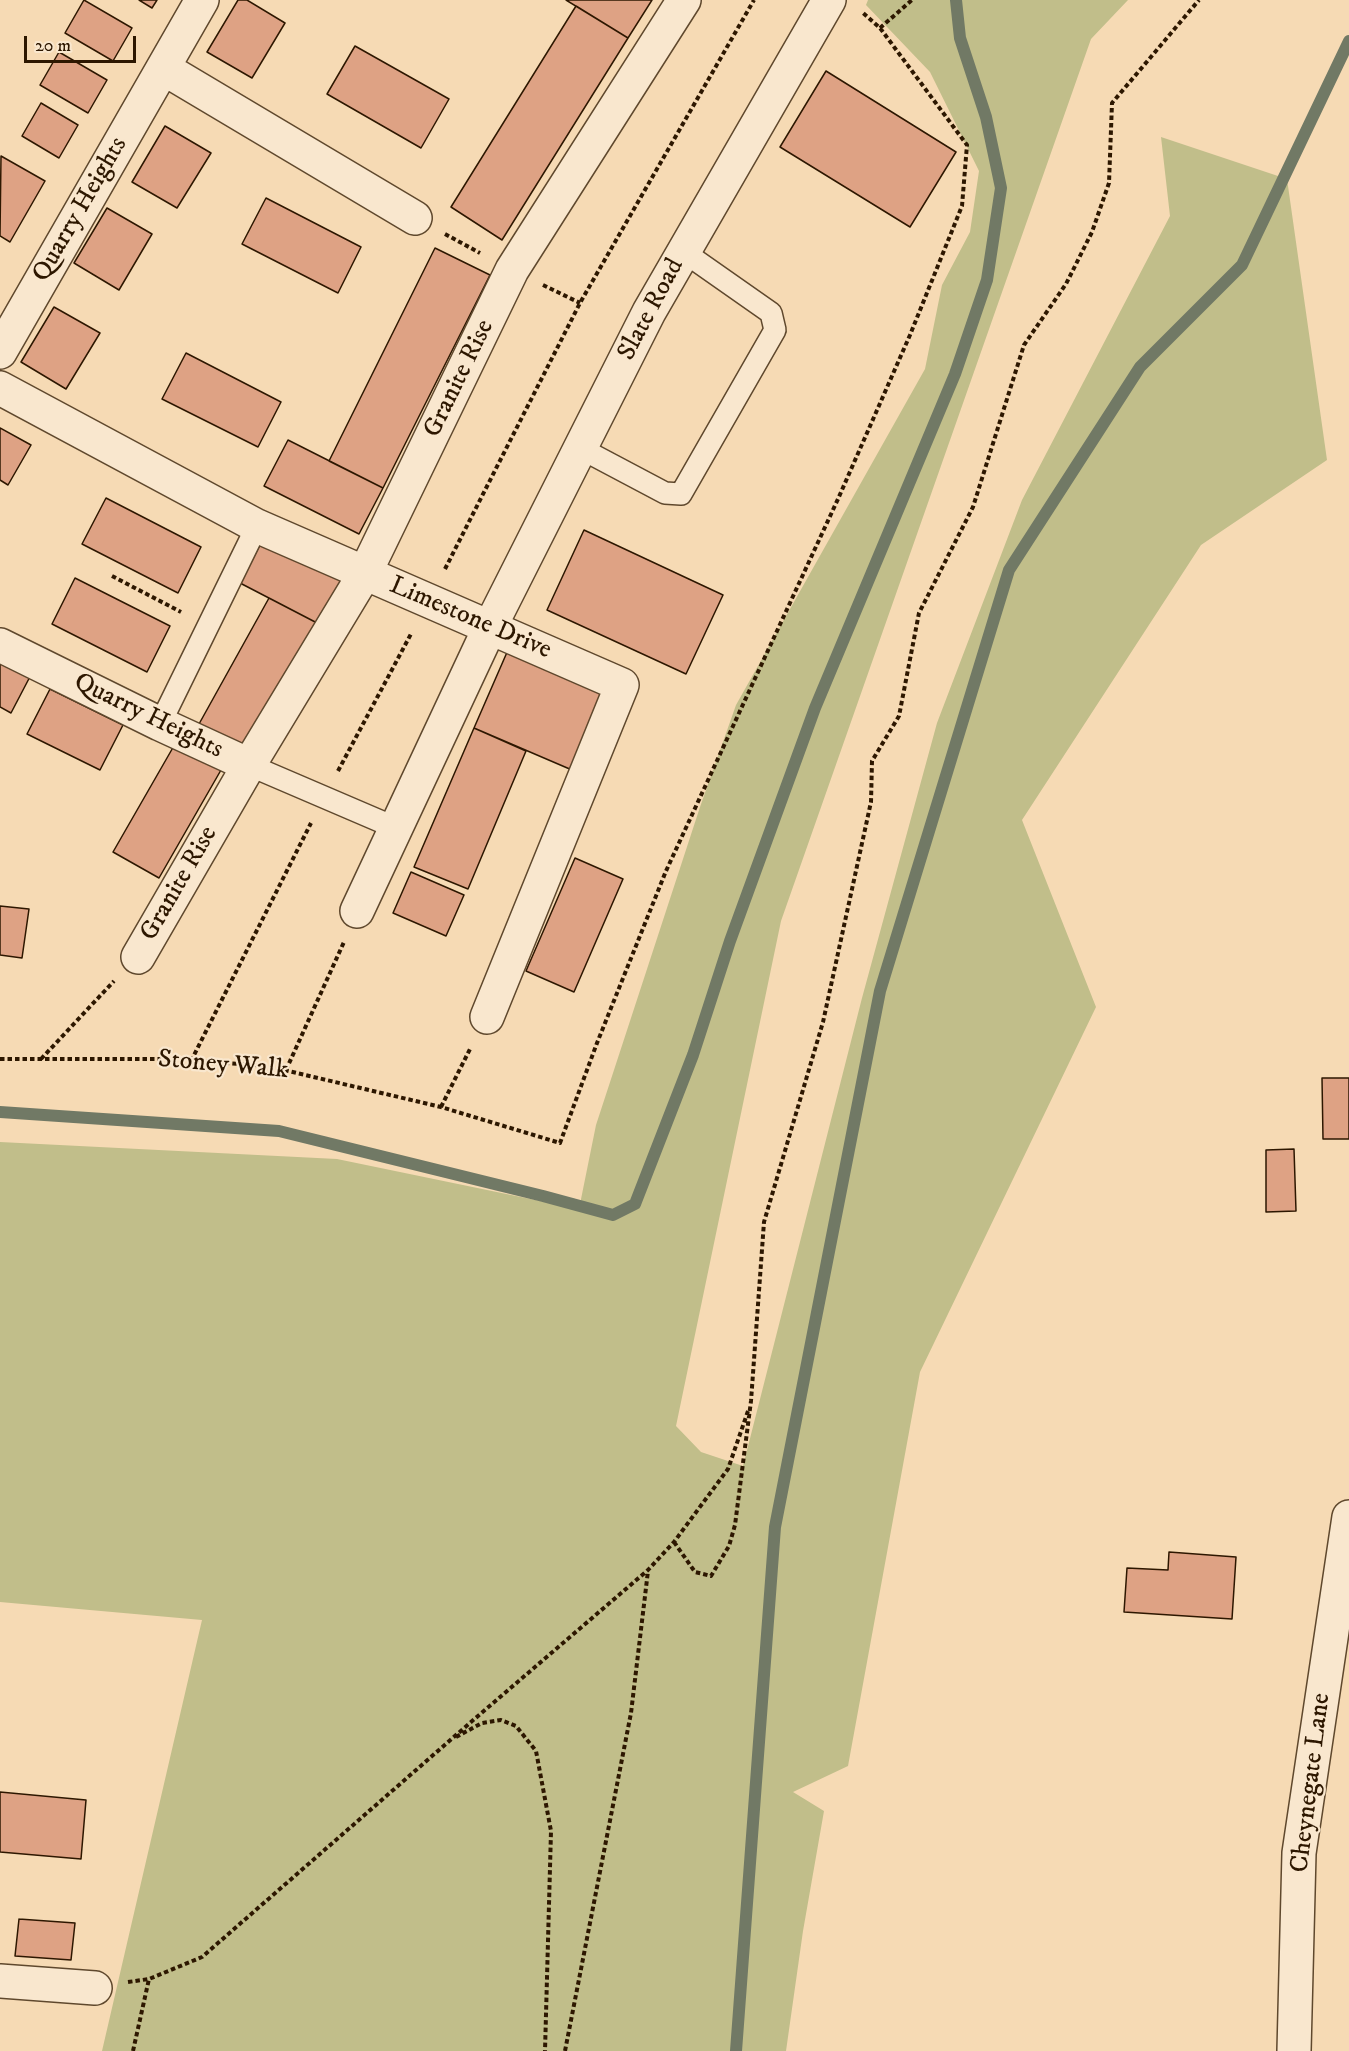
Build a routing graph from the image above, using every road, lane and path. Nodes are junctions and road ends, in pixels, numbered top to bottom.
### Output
1 (202, 0) edge
2 (684, 0) edge
3 (754, 0) edge
4 (912, 0) edge
5 (1199, 0) edge
6 (842, 3) edge
7 (880, 28) junction
8 (163, 68) junction
9 (415, 218) joint
10 (684, 252) junction
11 (512, 270) junction
12 (0, 352) edge
13 (0, 388) edge
14 (580, 448) junction
15 (256, 526) junction
16 (365, 573) junction
17 (112, 576) dead end
18 (429, 601) junction
19 (207, 626) junction
20 (490, 627) junction
21 (0, 645) edge
22 (160, 724) junction
23 (249, 765) junction
24 (323, 797) junction
25 (223, 810) joint
26 (396, 828) junction
27 (357, 911) joint
28 (138, 957) joint
29 (487, 1017) joint
30 (0, 1059) edge
31 (41, 1059) junction
32 (191, 1061) junction
33 (286, 1070) junction
34 (441, 1107) junction
35 (751, 1401) junction
36 (1349, 1517) edge
37 (674, 1542) junction
38 (648, 1570) junction
39 (449, 1741) junction
40 (0, 1981) edge
41 (95, 1988) dead end
42 (133, 2051) edge
43 (545, 2051) edge
44 (565, 2051) edge
45 (1294, 2051) edge

1 - 8 street, Quarry Heights
2 - 11 street, Granite Rise
3 - 18 path
4 - 7 path
5 - 35 path
6 - 7 path
6 - 10 street, Slate Road
7 - 34 path, Stoney Walk
8 - 9 street
8 - 12 street, Quarry Heights
9 - 11 path
10 - 14 street, Slate Road
10 - 14 lane
11 - 16 street, Granite Rise
13 - 15 street, Limestone Drive
14 - 20 street, Slate Road
15 - 16 street, Limestone Drive
15 - 19 lane
16 - 18 street, Limestone Drive
16 - 23 street, Granite Rise
17 - 19 path
18 - 20 street, Limestone Drive
18 - 24 path
19 - 22 lane
20 - 26 street
20 - 29 street, Limestone Drive
21 - 22 street, Quarry Heights
22 - 23 street, Quarry Heights
23 - 24 lane
23 - 25 street, Quarry Heights
24 - 26 lane
24 - 32 path
25 - 28 street, Granite Rise
26 - 27 street
27 - 33 path
28 - 31 path
29 - 34 path
30 - 31 path, Stoney Walk
31 - 32 path, Stoney Walk
32 - 33 path, Stoney Walk
33 - 34 path, Stoney Walk
35 - 37 path
35 - 37 path
36 - 45 street, Cheynegate Lane
37 - 38 path
38 - 39 path
38 - 44 path
39 - 42 path
39 - 43 path
40 - 41 street

